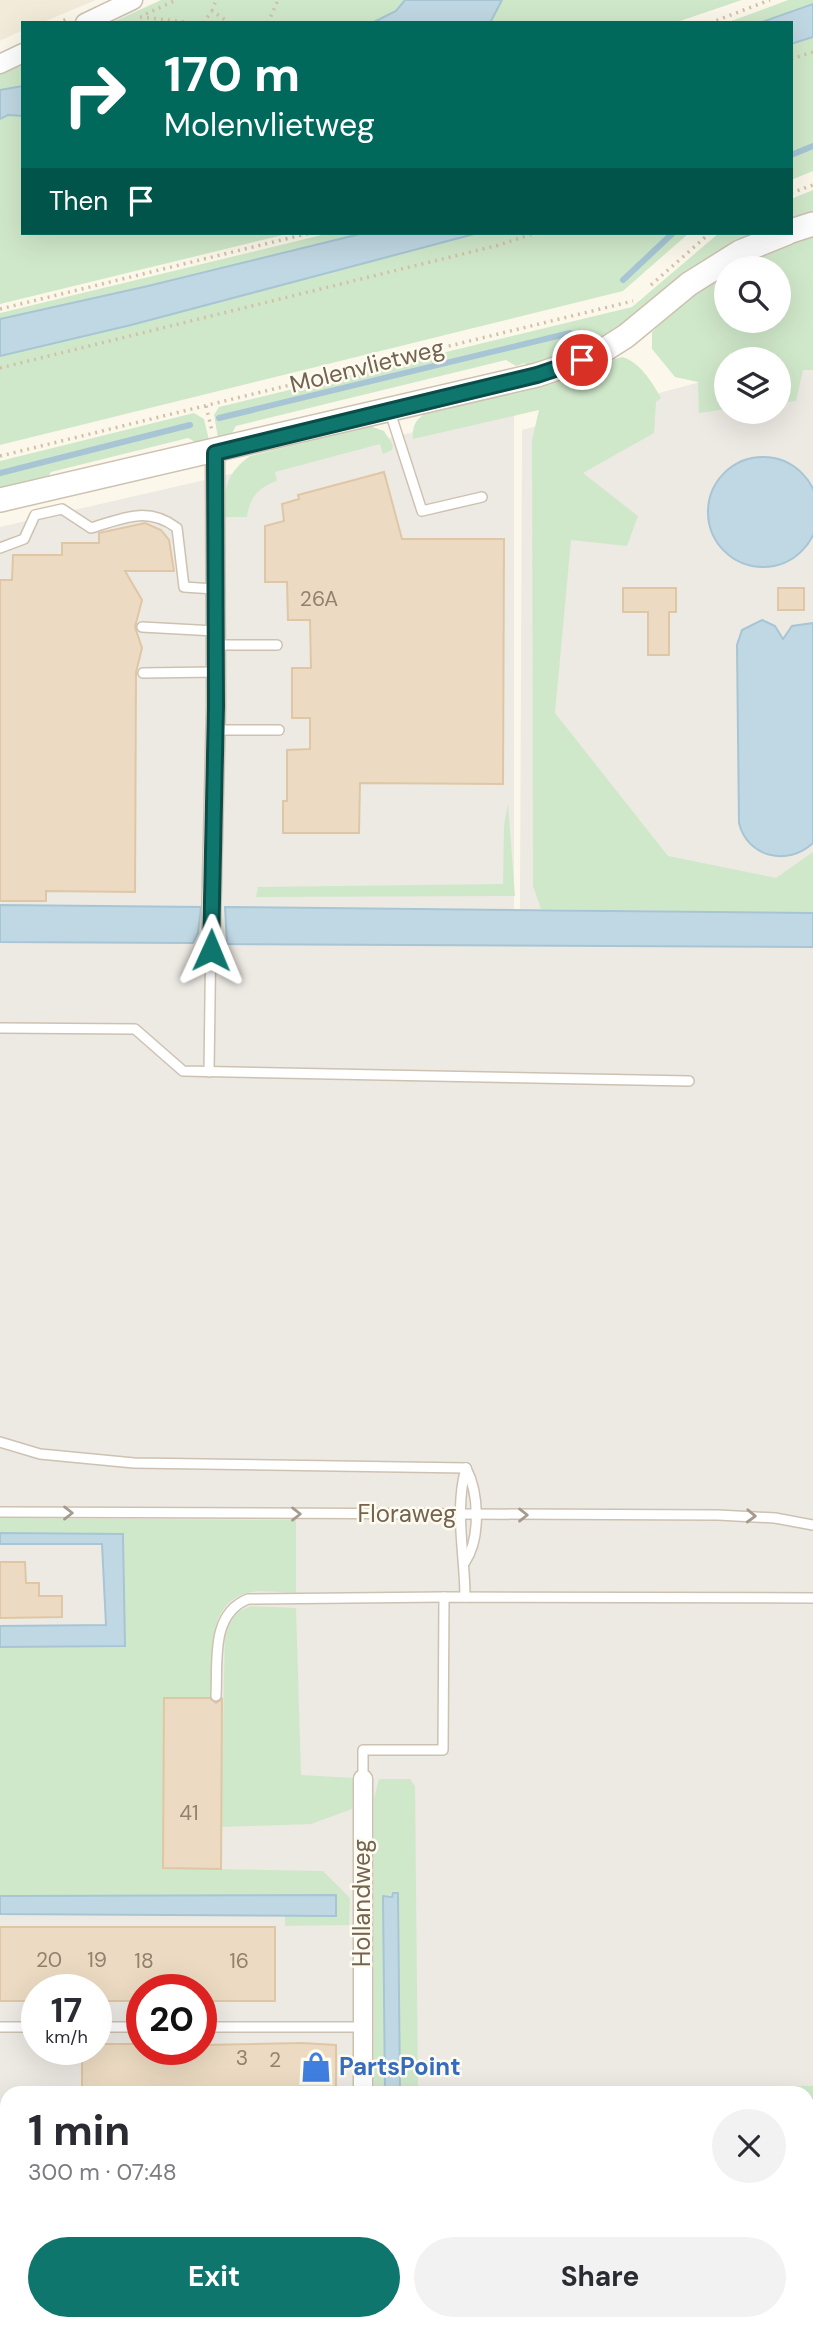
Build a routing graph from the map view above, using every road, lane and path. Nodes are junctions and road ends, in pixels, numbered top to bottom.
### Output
1 (176, 0) edge
2 (216, 0) edge
3 (278, 0) edge
4 (770, 0) edge
5 (136, 8) edge
6 (212, 11) junction
7 (133, 20) dead end
8 (92, 21) edge
9 (186, 21) edge
10 (204, 21) edge
11 (227, 21) edge
12 (269, 21) edge
13 (715, 21) edge
14 (813, 52) edge
15 (21, 54) edge
16 (793, 59) edge
17 (0, 64) edge
18 (813, 185) edge
19 (793, 193) edge
20 (813, 223) edge
21 (793, 230) edge
22 (302, 235) edge
23 (528, 235) edge
24 (708, 235) edge
25 (782, 235) edge
26 (648, 288) dead end
27 (642, 295) dead end
28 (0, 309) edge
29 (0, 368) edge
30 (389, 410) junction
31 (215, 453) junction
32 (0, 456) edge
33 (482, 497) dead end
34 (58, 498) junction
35 (0, 500) edge
36 (0, 548) edge
37 (214, 589) junction
38 (142, 627) dead end
39 (215, 638) junction
40 (277, 645) dead end
41 (216, 672) junction
42 (143, 673) dead end
43 (215, 730) junction
44 (279, 730) dead end
45 (211, 926) joint
46 (0, 1028) edge
47 (209, 1072) junction
48 (689, 1081) dead end
49 (0, 1442) edge
50 (466, 1468) junction
51 (0, 1512) edge
52 (460, 1514) junction
53 (474, 1514) junction
54 (813, 1525) edge
55 (465, 1562) junction
56 (444, 1597) junction
57 (465, 1597) junction
58 (813, 1598) edge
59 (216, 1696) dead end
60 (363, 1779) joint
61 (0, 2027) edge
62 (21, 2027) edge
63 (217, 2027) edge
64 (361, 2027) junction
65 (363, 2086) edge

1 - 5 path
2 - 6 path
3 - 12 path
4 - 13 path
5 - 7 path
5 - 8 street
5 - 9 path
6 - 10 path
6 - 11 path
14 - 16 path
15 - 17 street
18 - 19 path
20 - 21 street, Molenvlietweg
22 - 28 path
23 - 29 path
24 - 26 path
25 - 30 street, Molenvlietweg
27 - 32 path, Molenvlietweg
30 - 31 street, Molenvlietweg
30 - 33 lane
31 - 34 street, Molenvlietweg
31 - 37 street
34 - 35 street, Molenvlietweg
34 - 36 lane
34 - 37 lane
37 - 39 street
38 - 39 lane
39 - 40 lane
39 - 41 street
41 - 42 lane
41 - 43 street
43 - 44 lane
43 - 45 street
45 - 47 lane
46 - 47 lane
47 - 48 lane
49 - 50 lane
50 - 52 lane
50 - 53 lane
51 -> 52 lane, Floraweg
52 - 53 lane, Floraweg
52 - 55 lane
53 -> 54 lane, Floraweg
53 - 55 lane
55 - 57 lane
56 - 57 lane
56 - 59 lane
56 - 60 lane
57 - 58 lane
60 - 64 street, Hollandweg
61 - 62 lane
63 - 64 lane
64 - 65 street, Hollandweg

